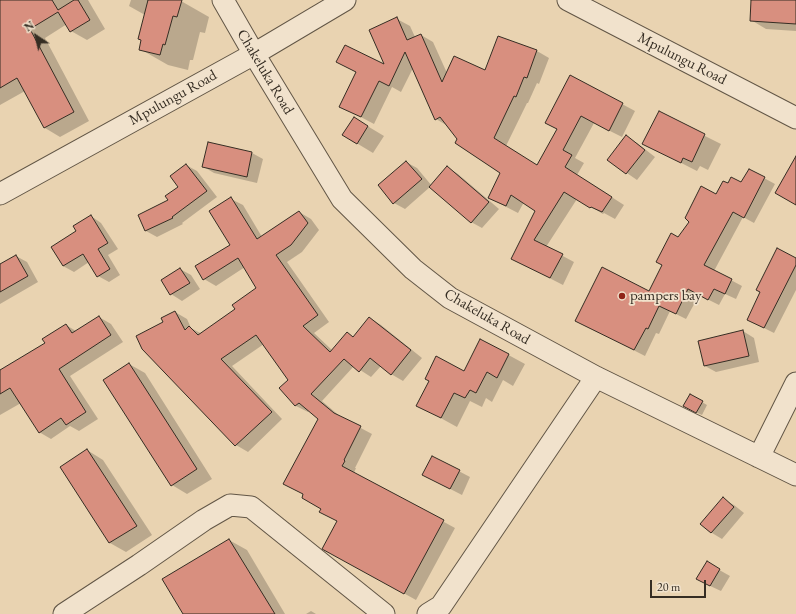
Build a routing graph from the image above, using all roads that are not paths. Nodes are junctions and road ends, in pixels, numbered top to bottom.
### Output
1 (223, 0) edge
2 (345, 0) edge
3 (568, 0) edge
4 (254, 54) junction
5 (796, 118) edge
6 (0, 194) edge
7 (596, 377) junction
8 (796, 383) edge
9 (759, 457) junction
10 (796, 475) edge
11 (64, 614) edge
12 (384, 614) edge
13 (428, 614) edge

1 - 4 street, Chakeluka Road
2 - 4 street, Mpulungu Road
3 - 5 street, Mpulungu Road
4 - 6 street, Mpulungu Road
4 - 7 street, Chakeluka Road
7 - 9 street, Chakeluka Road
7 - 13 street
8 - 9 street
9 - 10 street, Chakeluka Road
11 - 12 street

